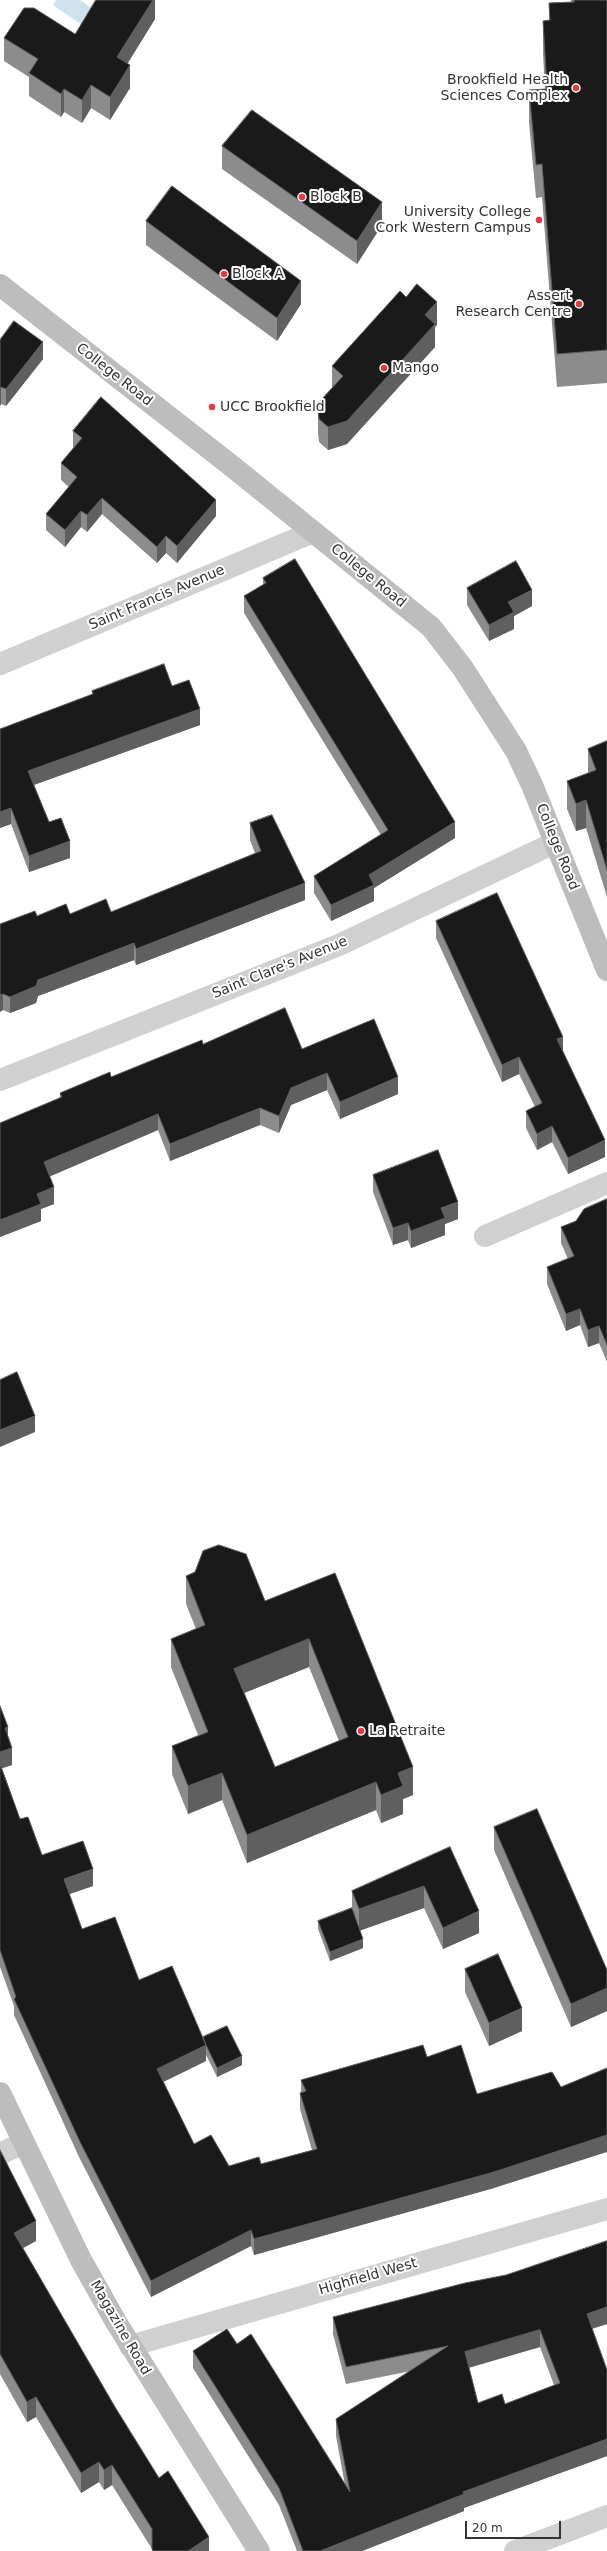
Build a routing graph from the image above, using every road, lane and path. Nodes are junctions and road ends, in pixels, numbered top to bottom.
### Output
1 (0, 285) edge
2 (313, 532) junction
3 (0, 664) edge
4 (554, 843) junction
5 (607, 970) edge
6 (0, 1080) edge
7 (607, 1183) edge
8 (485, 1236) dead end
9 (0, 2093) edge
10 (23, 2143) junction
11 (0, 2154) edge
12 (607, 2209) edge
13 (130, 2346) junction
14 (607, 2516) edge
15 (260, 2551) edge
16 (515, 2551) edge

1 - 2 street, College Road
2 - 3 street, Saint Francis Avenue
2 - 4 street, College Road
4 - 5 street, College Road
4 - 6 street, Saint Clare's Avenue
7 - 8 street
9 - 10 street, Magazine Road
10 - 11 street
10 - 13 street, Magazine Road
12 - 13 street, Highfield West
13 - 15 street, Magazine Road
14 - 16 street

